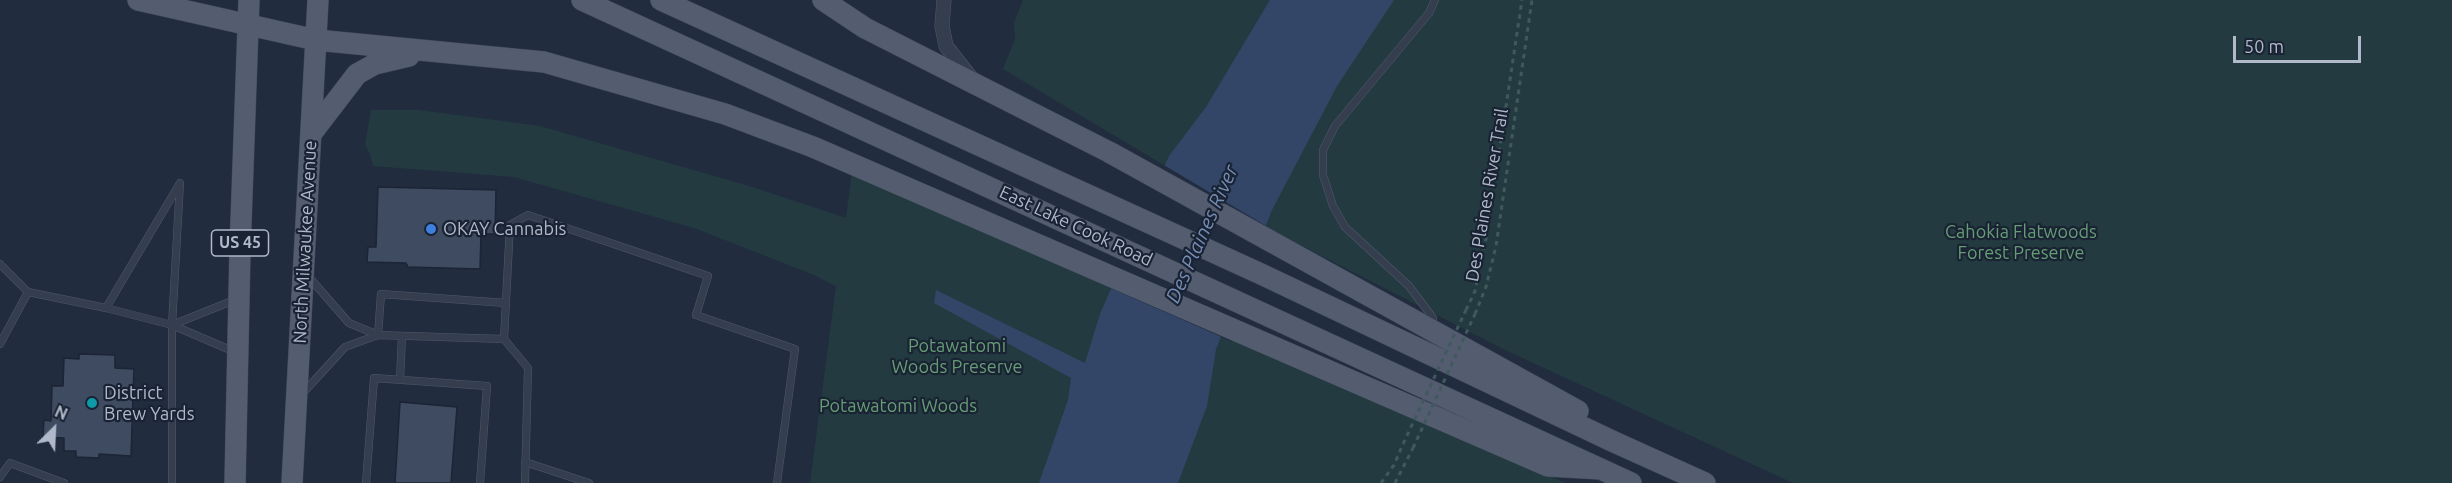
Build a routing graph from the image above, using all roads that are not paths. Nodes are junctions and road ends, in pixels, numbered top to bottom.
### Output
1 (138, 0) edge
2 (249, 0) edge
3 (318, 0) edge
4 (582, 0) edge
5 (661, 0) edge
6 (823, 0) edge
7 (945, 0) edge
8 (1435, 0) edge
9 (248, 26) junction
10 (316, 40) junction
11 (431, 51) junction
12 (977, 86) junction
13 (311, 134) junction
14 (0, 264) edge
15 (304, 271) junction
16 (28, 291) junction
17 (239, 298) junction
18 (506, 303) junction
19 (106, 308) junction
20 (172, 325) junction
21 (1434, 333) junction
22 (378, 335) junction
23 (402, 336) junction
24 (504, 339) junction
25 (0, 344) edge
26 (238, 353) junction
27 (400, 380) junction
28 (297, 400) junction
29 (1612, 441) junction
30 (525, 462) junction
31 (1601, 469) junction
32 (0, 477) edge
33 (64, 483) edge
34 (172, 483) edge
35 (236, 483) edge
36 (292, 483) edge
37 (366, 483) edge
38 (480, 483) edge
39 (525, 483) edge
40 (589, 483) edge
41 (777, 483) edge
42 (1631, 483) edge
43 (1706, 483) edge

1 - 9 main road
2 - 9 main road, US 45
3 - 10 main road, North Milwaukee Avenue
4 - 31 main road, East Lake Cook Road
5 - 29 main road, East Lake Cook Road
6 - 12 main road
7 - 12 street
8 - 21 lane
9 - 10 main road
9 - 17 main road, US 45
10 - 11 main road
10 - 13 main road, North Milwaukee Avenue
11 - 13 main road
11 - 31 main road
12 - 21 main road
13 - 15 main road, North Milwaukee Avenue
14 - 16 lane
15 - 22 lane
15 - 28 main road, North Milwaukee Avenue
16 - 19 lane
16 - 25 lane
17 - 20 lane
17 - 26 main road, US 45
18 - 22 lane
18 - 24 lane
18 - 41 lane
19 - 20 lane
19 - 20 lane
20 - 26 lane
20 - 34 lane
21 - 29 main road
22 - 23 lane
22 - 28 lane
23 - 24 lane
23 - 27 lane
24 - 30 lane
26 - 35 main road, US 45
27 - 37 lane
27 - 38 lane
28 - 36 main road, North Milwaukee Avenue
29 - 43 main road, East Lake Cook Road
30 - 39 lane
30 - 40 lane
31 - 42 main road, East Lake Cook Road
32 - 33 lane

